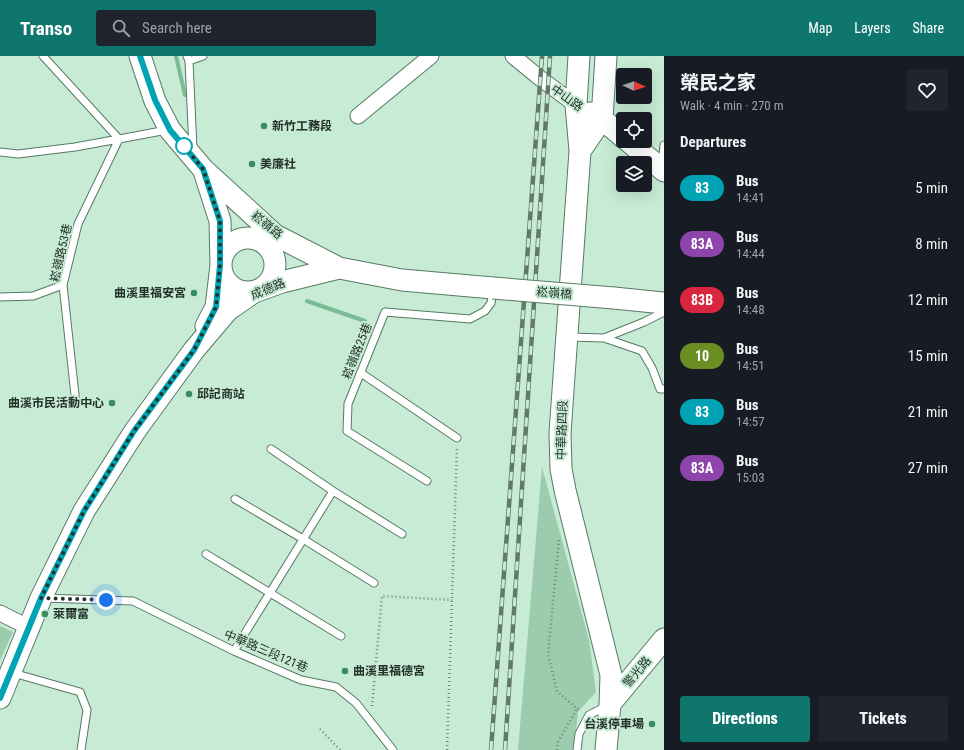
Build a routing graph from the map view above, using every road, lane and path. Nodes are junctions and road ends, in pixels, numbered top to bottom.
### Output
1 (43, 56) edge
2 (140, 56) edge
3 (203, 56) edge
4 (431, 56) edge
5 (513, 56) edge
6 (578, 56) edge
7 (606, 56) edge
8 (188, 59) edge
9 (576, 105) junction
10 (358, 116) dead end
11 (602, 120) junction
12 (170, 130) junction
13 (616, 131) edge
14 (119, 139) junction
15 (664, 145) edge
16 (636, 148) edge
17 (580, 151) junction
18 (0, 152) edge
19 (198, 163) junction
20 (663, 170) edge
21 (275, 235) junction
22 (249, 238) junction
23 (274, 259) junction
24 (220, 265) junction
25 (339, 268) junction
26 (62, 285) junction
27 (493, 288) junction
28 (254, 292) junction
29 (0, 297) edge
30 (664, 303) edge
31 (664, 312) edge
32 (568, 337) junction
33 (604, 338) junction
34 (194, 350) junction
35 (361, 373) junction
36 (664, 390) edge
37 (76, 404) dead end
38 (457, 438) joint
39 (272, 449) dead end
40 (427, 481) dead end
41 (333, 491) junction
42 (235, 499) dead end
43 (402, 534) dead end
44 (563, 537) dead end
45 (303, 539) junction
46 (206, 554) dead end
47 (374, 583) dead end
48 (270, 593) junction
49 (41, 598) junction
50 (452, 600) junction
51 (0, 613) edge
52 (28, 627) junction
53 (341, 636) dead end
54 (664, 639) edge
55 (234, 651) junction
56 (10, 673) junction
57 (0, 698) edge
58 (610, 704) junction
59 (584, 708) dead end
60 (577, 709) junction
61 (370, 721) junction
62 (320, 728) dead end
63 (81, 750) edge
64 (340, 750) edge
65 (393, 750) edge
66 (447, 750) edge
67 (557, 750) edge
68 (577, 750) edge
69 (606, 750) edge

1 - 14 lane
2 - 12 street, 崧嶺路
3 - 8 lane
4 - 10 street
5 - 9 street, 中山路
6 - 9 street, 中華路四段
7 - 11 street
8 - 19 lane
9 - 11 street, 中山路
9 - 17 street, 中華路四段
11 - 13 street, 中山路
11 - 17 street
12 - 14 lane
12 - 19 street, 崧嶺路
14 - 18 lane
14 - 26 lane, 崧嶺路53巷
15 - 20 lane
16 - 20 street
17 - 32 street, 中華路四段
19 - 21 street, 崧嶺路
19 - 24 street, 成德路
21 - 22 street
21 - 23 street
21 - 25 street, 崧嶺路
22 - 23 street
22 - 24 street
23 - 28 street
24 - 28 street
24 - 34 street, 成德路
25 - 27 street, 崧嶺路
25 - 28 street, 成德路
26 - 29 lane
26 - 37 lane, 崧嶺路53巷
27 - 30 street, 崧嶺橋, bridge
27 - 35 lane, 崧嶺路25巷
28 - 34 street, 成德路
31 - 33 lane
32 - 33 lane
32 - 58 street, 中華路四段
33 - 36 lane
34 - 49 street, 成德路
35 - 38 lane
35 - 40 lane, 崧嶺路25巷
38 - 50 path
39 - 41 lane
41 - 43 lane
41 - 45 lane
42 - 45 lane
44 - 60 path
45 - 47 lane
45 - 48 lane
46 - 48 lane
48 - 53 lane
48 - 55 lane
49 - 52 street, 成德路
49 - 55 lane, 中華路三段121巷
50 - 61 path
50 - 66 path
51 - 52 street
52 - 56 street, 成德路
54 - 58 street, 警光路
55 - 61 lane, 中華路三段121巷
56 - 57 street, 成德路
56 - 63 lane
58 - 68 lane
58 - 69 street, 中華路四段
59 - 60 path
60 - 67 path
61 - 65 lane, 中華路三段121巷
62 - 64 path

